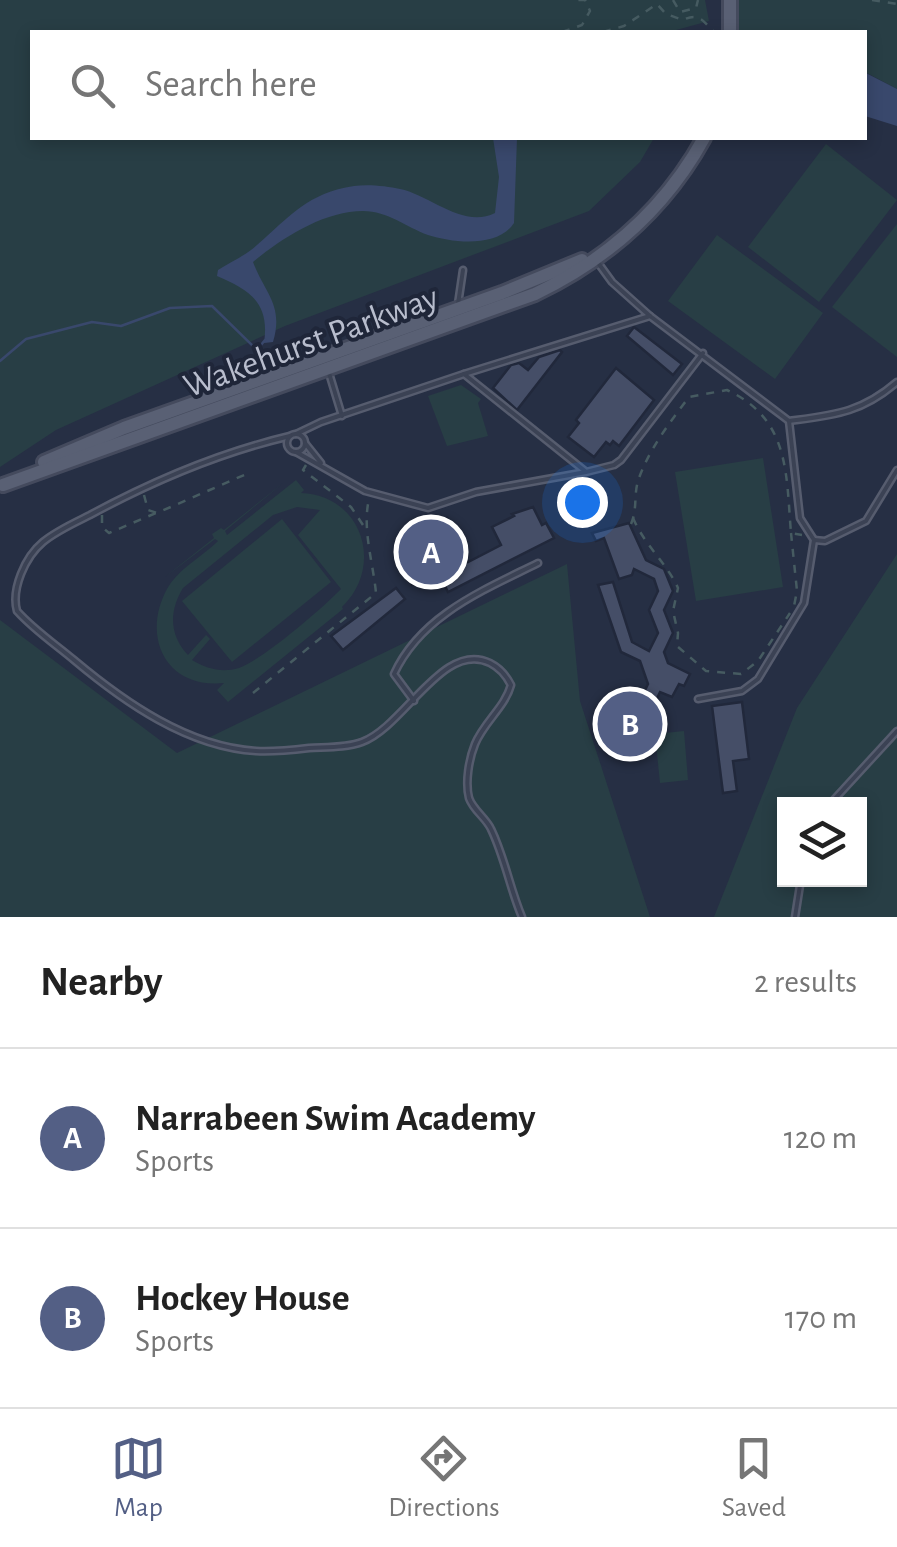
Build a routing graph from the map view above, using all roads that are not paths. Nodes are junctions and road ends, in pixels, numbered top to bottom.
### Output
1 (730, 0) edge
2 (731, 30) edge
3 (703, 140) edge
4 (595, 258) junction
5 (463, 270) dead end
6 (457, 308) junction
7 (650, 316) junction
8 (704, 353) junction
9 (328, 368) junction
10 (464, 374) junction
11 (897, 382) edge
12 (342, 416) junction
13 (789, 421) junction
14 (321, 422) junction
15 (293, 435) junction
16 (304, 442) junction
17 (296, 452) junction
18 (323, 465) junction
19 (897, 470) edge
20 (586, 472) junction
21 (1, 486) edge
22 (814, 540) junction
23 (538, 564) dead end
24 (698, 699) dead end
25 (414, 701) junction
26 (897, 730) edge
27 (836, 797) edge
28 (800, 887) edge
29 (522, 917) edge
30 (795, 917) edge

1 - 2 main road
3 - 4 main road, Wakehurst Parkway
4 - 6 main road, Wakehurst Parkway
4 - 7 lane
4 - 9 main road, Wakehurst Parkway
5 - 6 lane
6 - 21 main road, Wakehurst Parkway
7 - 8 lane
7 - 10 lane
8 - 13 lane
8 - 20 lane
9 - 12 lane
9 - 21 main road, Wakehurst Parkway
10 - 12 lane
10 - 20 lane
11 - 13 lane
12 - 14 lane
13 - 22 lane
14 - 15 lane
14 - 16 lane
15 - 16 lane
15 - 17 lane
15 - 25 lane
16 - 17 lane
16 - 18 lane
17 - 18 lane
18 - 20 lane
19 - 22 lane
22 - 24 lane
23 - 25 lane
25 - 29 lane
26 - 27 lane
28 - 30 lane

